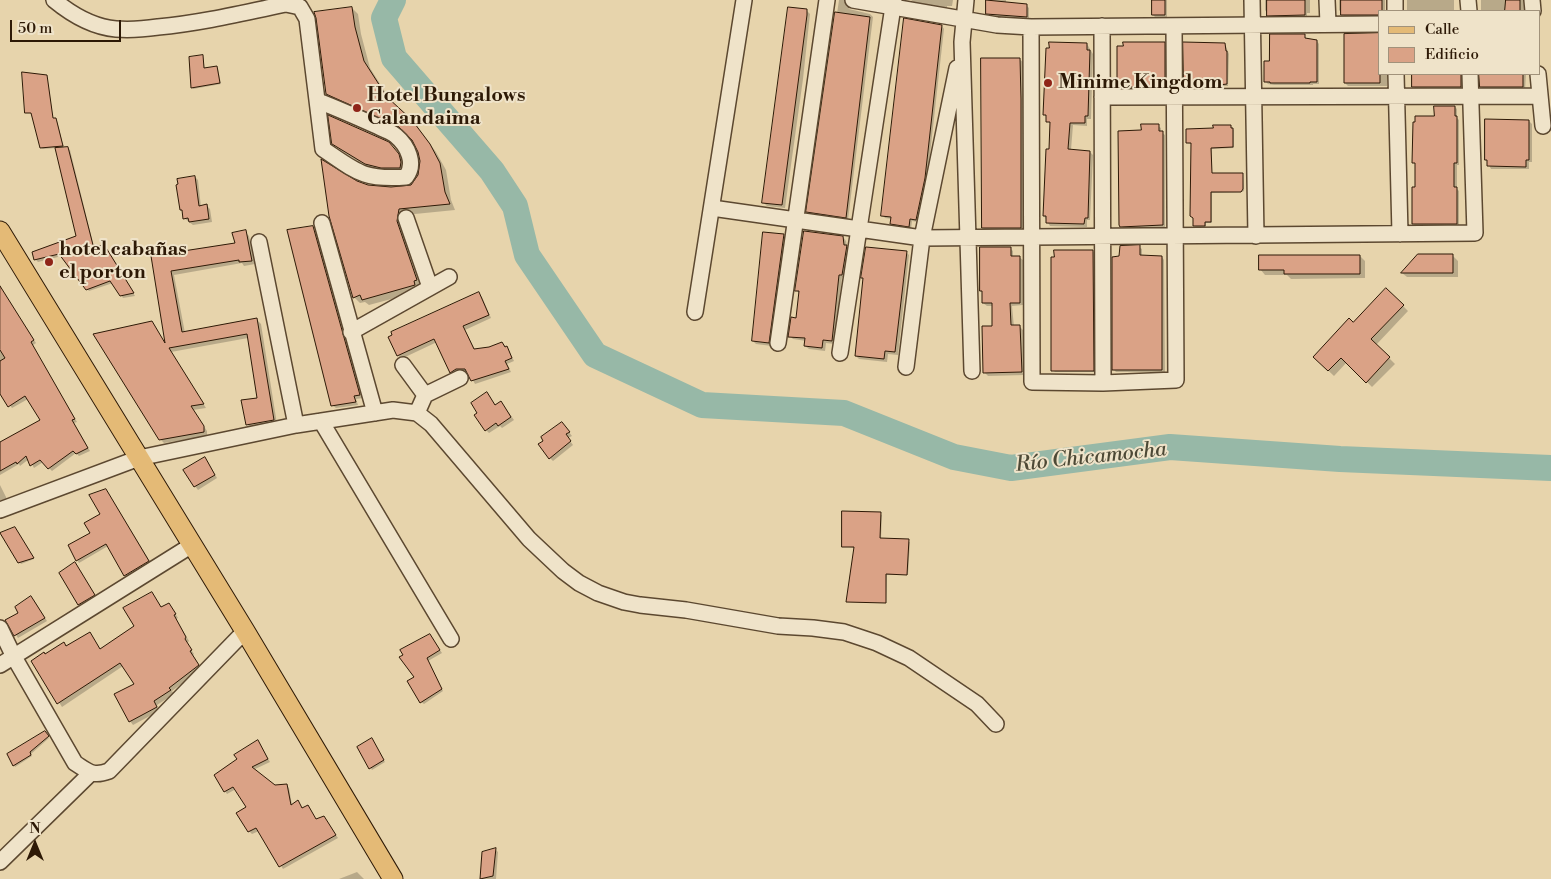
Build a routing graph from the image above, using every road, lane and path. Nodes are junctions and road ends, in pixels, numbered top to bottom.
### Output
1 (54, 0) edge
2 (744, 0) edge
3 (827, 0) edge
4 (853, 0) edge
5 (966, 0) edge
6 (1252, 0) edge
7 (1327, 0) edge
8 (893, 3) edge
9 (963, 19) junction
10 (1328, 24) junction
11 (1378, 24) edge
12 (1251, 25) junction
13 (1102, 26) junction
14 (1174, 26) junction
15 (1030, 27) junction
16 (962, 42) junction
17 (1396, 75) edge
18 (1470, 75) edge
19 (1538, 75) edge
20 (1253, 96) junction
21 (1397, 96) junction
22 (1470, 96) junction
23 (1540, 96) junction
24 (1102, 97) junction
25 (1174, 97) junction
26 (318, 101) junction
27 (1543, 126) dead end
28 (712, 208) junction
29 (406, 218) dead end
30 (796, 220) junction
31 (322, 223) dead end
32 (859, 229) junction
33 (0, 231) edge
34 (1400, 234) junction
35 (1103, 236) junction
36 (1175, 236) junction
37 (1256, 236) junction
38 (968, 237) junction
39 (1031, 237) junction
40 (922, 238) junction
41 (259, 242) dead end
42 (449, 276) dead end
43 (430, 287) junction
44 (695, 312) dead end
45 (351, 332) junction
46 (778, 343) dead end
47 (840, 353) dead end
48 (404, 365) dead end
49 (906, 367) dead end
50 (972, 371) dead end
51 (460, 378) dead end
52 (1103, 383) junction
53 (425, 395) junction
54 (375, 413) junction
55 (417, 413) junction
56 (322, 421) junction
57 (296, 425) junction
58 (139, 458) junction
59 (0, 510) edge
60 (192, 545) junction
61 (0, 628) edge
62 (245, 631) junction
63 (451, 639) dead end
64 (14, 657) junction
65 (0, 665) edge
66 (996, 724) dead end
67 (91, 773) junction
68 (0, 862) edge
69 (393, 879) edge

1 - 26 street
2 - 28 street
3 - 30 street
4 - 8 street
5 - 9 street
6 - 12 street
7 - 10 street
8 - 9 street
8 - 32 street
9 - 15 street
9 - 16 street
10 - 11 street
10 - 12 street
12 - 14 street
12 - 20 street
13 - 14 street
13 - 15 street
13 - 24 street
14 - 25 street
15 - 39 street
16 - 38 street
16 - 40 street
17 - 21 street
18 - 22 street
19 - 23 street
20 - 21 street
20 - 25 street
20 - 37 street
21 - 22 street
21 - 34 street
22 - 23 street
22 - 34 street
23 - 27 street
24 - 25 street
24 - 35 street
25 - 36 street
26 - 26 street
28 - 30 street
28 - 44 street
29 - 43 street
30 - 32 street
30 - 46 street
31 - 45 street
32 - 40 street
32 - 47 street
33 - 58 main road
34 - 37 street
35 - 36 street
35 - 39 street
35 - 52 street
36 - 37 street
36 - 52 street
38 - 39 street
38 - 40 street
38 - 50 street
39 - 52 street
40 - 49 street
41 - 57 street
42 - 43 street
43 - 45 street
45 - 54 street
48 - 53 street
51 - 53 street
53 - 55 street
54 - 55 street
54 - 56 street
55 - 66 street
56 - 57 street
56 - 63 street
57 - 58 street
58 - 59 street
58 - 60 main road
60 - 62 main road
60 - 64 street
61 - 64 street
62 - 67 street
62 - 69 main road
64 - 65 street
64 - 67 street
67 - 68 street

